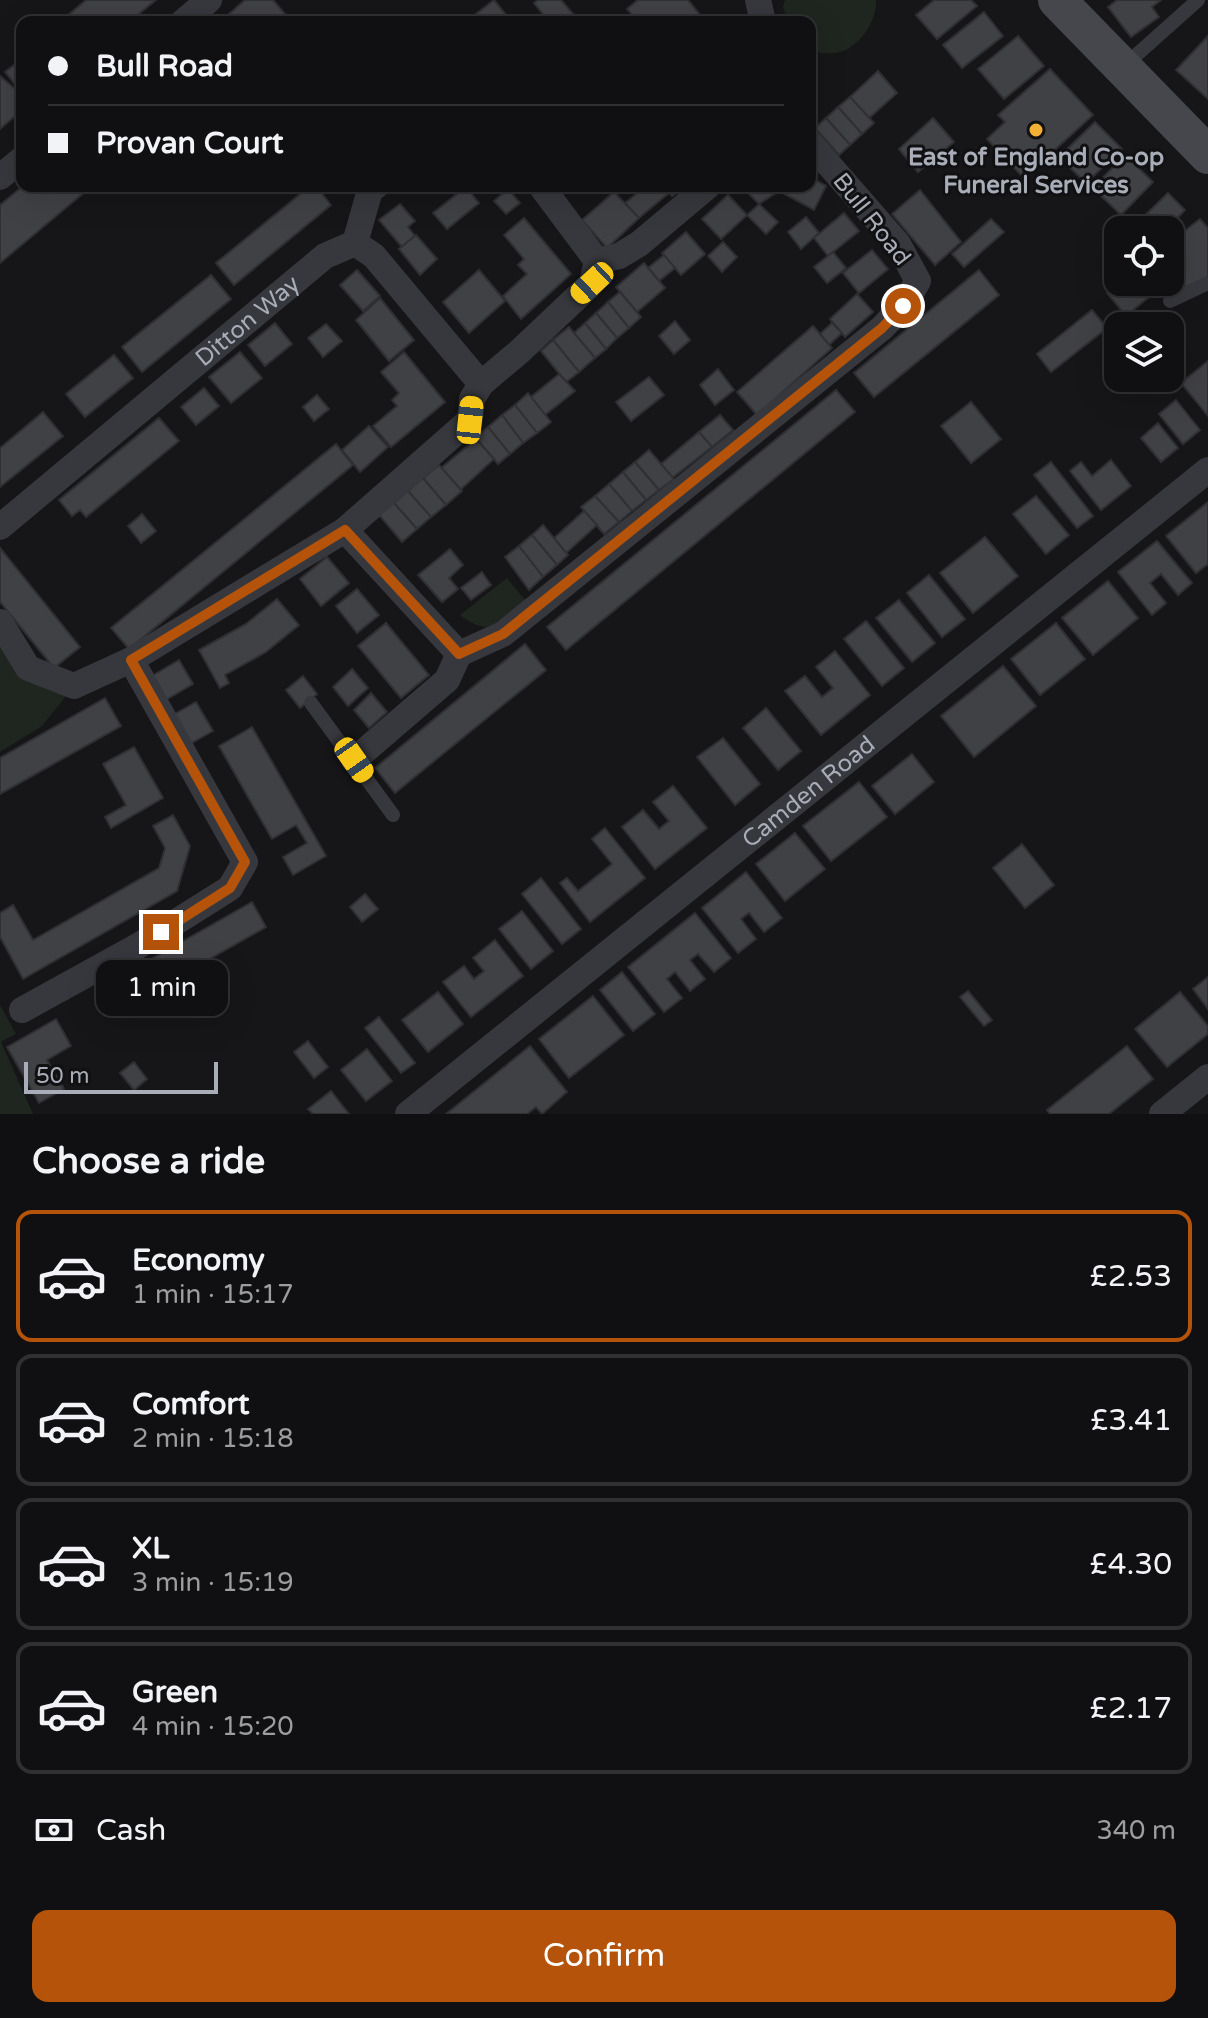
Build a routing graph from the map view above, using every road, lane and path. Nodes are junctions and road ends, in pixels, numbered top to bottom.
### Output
1 (209, 0) edge
2 (1057, 0) edge
3 (1198, 0) edge
4 (190, 16) edge
5 (1123, 67) junction
6 (816, 150) edge
7 (1208, 155) edge
8 (16, 164) edge
9 (0, 177) edge
10 (369, 192) edge
11 (545, 192) edge
12 (701, 192) edge
13 (355, 243) junction
14 (597, 261) junction
15 (1208, 283) edge
16 (1170, 301) dead end
17 (481, 384) junction
18 (1208, 470) edge
19 (0, 527) edge
20 (345, 530) junction
21 (0, 622) edge
22 (459, 654) junction
23 (131, 660) junction
24 (311, 703) dead end
25 (354, 760) junction
26 (393, 815) dead end
27 (22, 1010) dead end
28 (1208, 1077) edge
29 (408, 1114) edge
30 (1162, 1114) edge

1 - 4 street
2 - 5 street
3 - 5 lane
5 - 7 street
6 - 22 street, Bull Road
8 - 9 street
10 - 13 street
11 - 14 street
12 - 14 street
13 - 17 street
13 - 19 street, Ditton Way
14 - 17 street
15 - 16 lane
17 - 20 street
18 - 29 street, Camden Road
20 - 22 street
20 - 23 street
21 - 23 street
22 - 25 street
23 - 27 street
24 - 25 lane
25 - 26 lane
28 - 30 street

